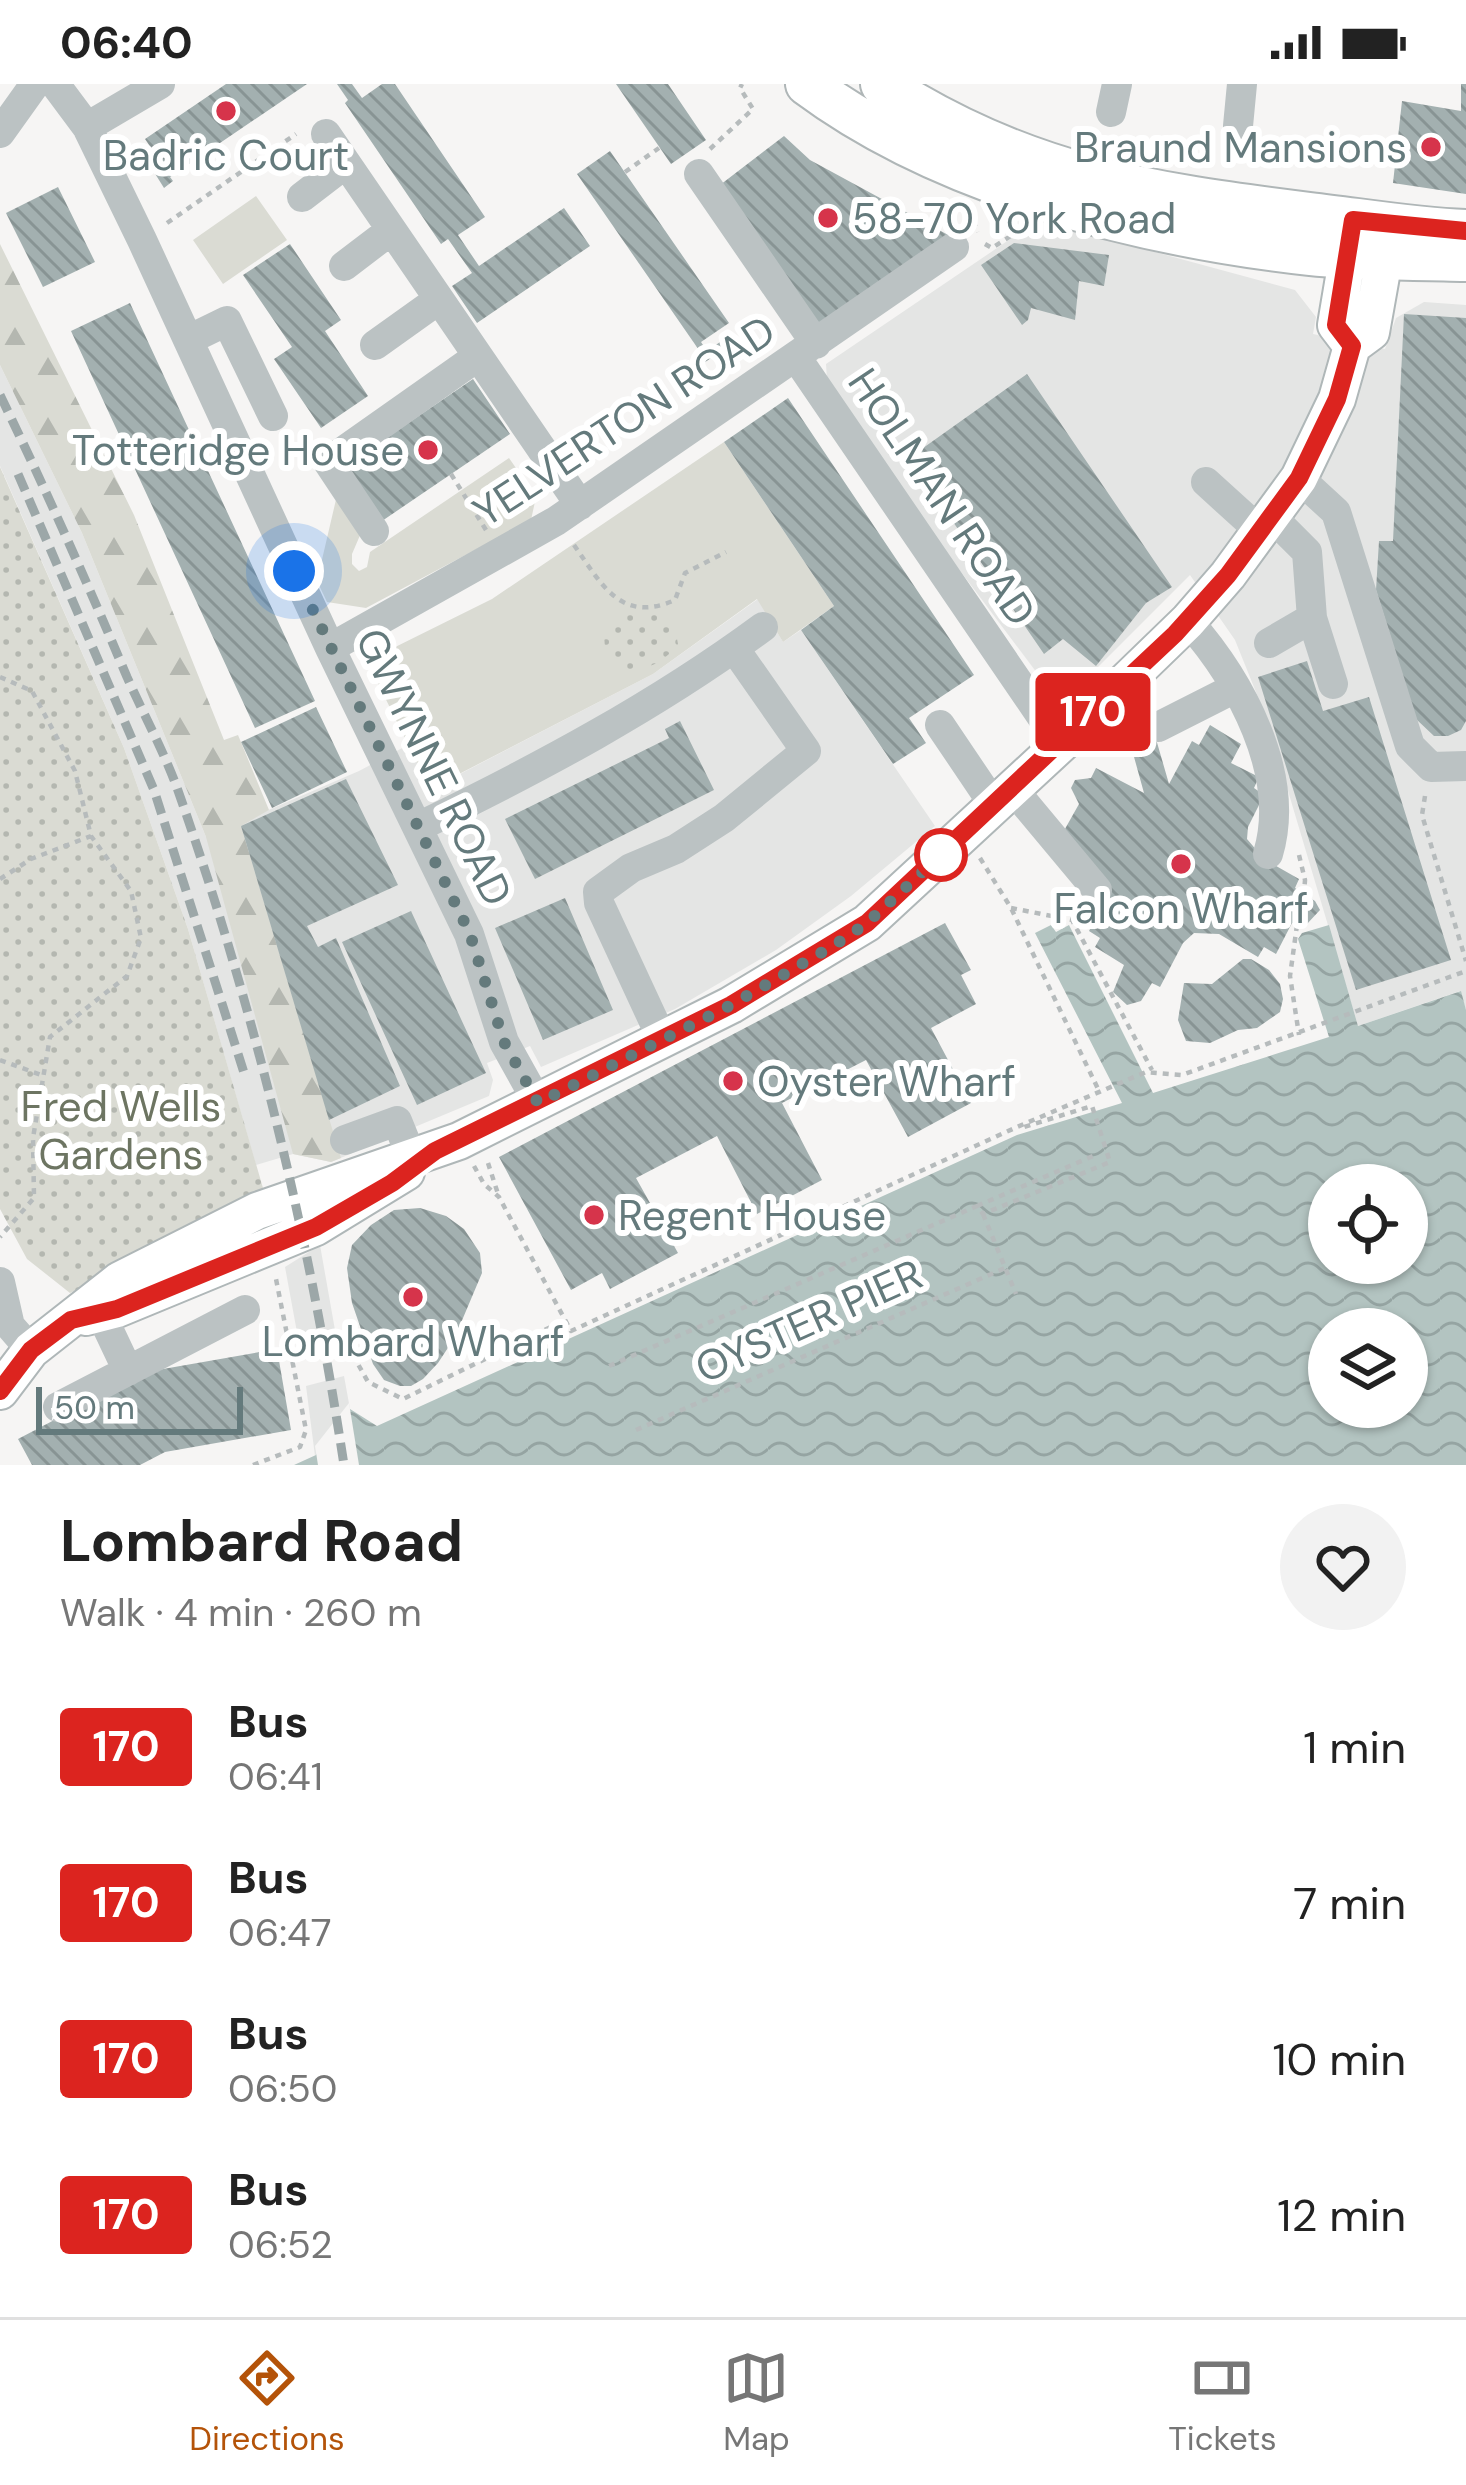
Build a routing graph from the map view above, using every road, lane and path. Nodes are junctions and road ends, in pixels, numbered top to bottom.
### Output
1 (35, 84) edge
2 (55, 84) edge
3 (160, 84) edge
4 (742, 84) edge
5 (807, 84) edge
6 (1242, 84) edge
7 (894, 87) edge
8 (1238, 126) dead end
9 (87, 127) junction
10 (0, 133) edge
11 (326, 134) joint
12 (659, 148) dead end
13 (345, 164) junction
14 (625, 172) dead end
15 (696, 184) joint
16 (302, 197) dead end
17 (1046, 198) junction
18 (965, 206) dead end
19 (390, 231) junction
20 (1466, 231) edge
21 (1369, 239) junction
22 (142, 240) junction
23 (966, 244) junction
24 (1466, 260) edge
25 (344, 266) dead end
26 (438, 300) junction
27 (188, 340) junction
28 (375, 345) dead end
29 (806, 351) junction
30 (477, 357) junction
31 (273, 416) dead end
32 (451, 474) dead end
33 (1299, 478) junction
34 (1206, 482) dead end
35 (568, 513) junction
36 (1267, 525) junction
37 (374, 531) dead end
38 (726, 552) dead end
39 (501, 555) junction
40 (1312, 618) junction
41 (1188, 621) junction
42 (763, 627) dead end
43 (1269, 643) dead end
44 (329, 648) junction
45 (734, 648) junction
46 (0, 677) edge
47 (1334, 683) dead end
48 (1235, 688) junction
49 (940, 725) dead end
50 (1158, 727) dead end
51 (1063, 742) junction
52 (1466, 766) edge
53 (1431, 767) junction
54 (1003, 797) junction
55 (418, 827) junction
56 (964, 832) junction
57 (91, 836) junction
58 (1268, 854) dead end
59 (0, 878) edge
60 (1097, 890) dead end
61 (1011, 908) junction
62 (1297, 925) dead end
63 (1466, 961) edge
64 (1466, 971) edge
65 (1299, 1036) junction
66 (663, 1041) junction
67 (0, 1060) edge
68 (1149, 1071) junction
69 (44, 1076) junction
70 (1100, 1093) junction
71 (538, 1103) junction
72 (1017, 1127) junction
73 (345, 1141) dead end
74 (435, 1150) junction
75 (1093, 1156) dead end
76 (494, 1175) dead end
77 (499, 1197) junction
78 (977, 1206) junction
79 (982, 1214) junction
80 (0, 1237) edge
81 (270, 1245) junction
82 (1005, 1268) junction
83 (0, 1282) edge
84 (1016, 1294) dead end
85 (245, 1310) dead end
86 (86, 1317) junction
87 (566, 1320) junction
88 (31, 1350) junction
89 (340, 1353) dead end
90 (609, 1366) dead end
91 (302, 1367) dead end
92 (128, 1371) junction
93 (294, 1371) junction
94 (0, 1390) edge
95 (58, 1407) dead end
96 (636, 1430) dead end
97 (253, 1465) edge

1 - 10 street
2 - 9 street, GWYNNE ROAD
3 - 9 street
4 - 15 path
5 - 17 highway
6 - 8 street
7 - 21 highway
9 - 22 street, GWYNNE ROAD
11 - 13 street
11 - 22 path
12 - 14 path
13 - 16 street
13 - 19 street
15 - 29 street, HOLMAN ROAD
17 - 21 highway
17 - 23 path
18 - 23 path
19 - 25 street
19 - 26 street
20 - 21 highway
21 - 24 highway
21 - 33 main road
22 - 27 street, GWYNNE ROAD
23 - 29 street, YELVERTON ROAD
26 - 28 street
26 - 30 street
27 - 31 street
27 - 44 street, GWYNNE ROAD
29 - 35 street, YELVERTON ROAD
29 - 51 street, HOLMAN ROAD
30 - 35 street
30 - 37 street
32 - 39 path
33 - 36 main road
33 - 53 street
34 - 36 street
35 - 38 path
35 - 39 street, YELVERTON ROAD
36 - 40 street
36 - 41 main road
39 - 44 street, YELVERTON ROAD
40 - 43 street
40 - 47 street
41 - 48 street
41 - 51 main road
42 - 45 street
44 - 55 street, GWYNNE ROAD
45 - 55 street
45 - 66 street
46 - 57 path
48 - 50 street
48 - 58 street
49 - 54 street
51 - 54 main road
52 - 53 street
53 - 63 path
54 - 56 main road
54 - 60 street
55 - 71 street, GWYNNE ROAD
56 - 61 path
56 - 66 main road
57 - 59 path
57 - 69 path
61 - 68 path
61 - 70 path
62 - 65 path
64 - 65 path
65 - 68 path
66 - 71 main road
67 - 69 path
68 - 70 path
69 - 80 path
70 - 72 path
71 - 74 main road
72 - 79 path
72 - 87 path
73 - 74 street
74 - 77 path
74 - 81 main road
74 - 86 main road
75 - 78 path, OYSTER PIER
76 - 77 path
77 - 87 path
78 - 79 path
78 - 90 path, OYSTER PIER
79 - 82 path
81 - 86 main road
81 - 93 path
82 - 84 path
82 - 96 path, OYSTER PIER
83 - 88 street
85 - 92 street
86 - 88 main road
86 - 92 street
87 - 89 path
88 - 94 main road
91 - 93 path
92 - 95 street
93 - 97 path

